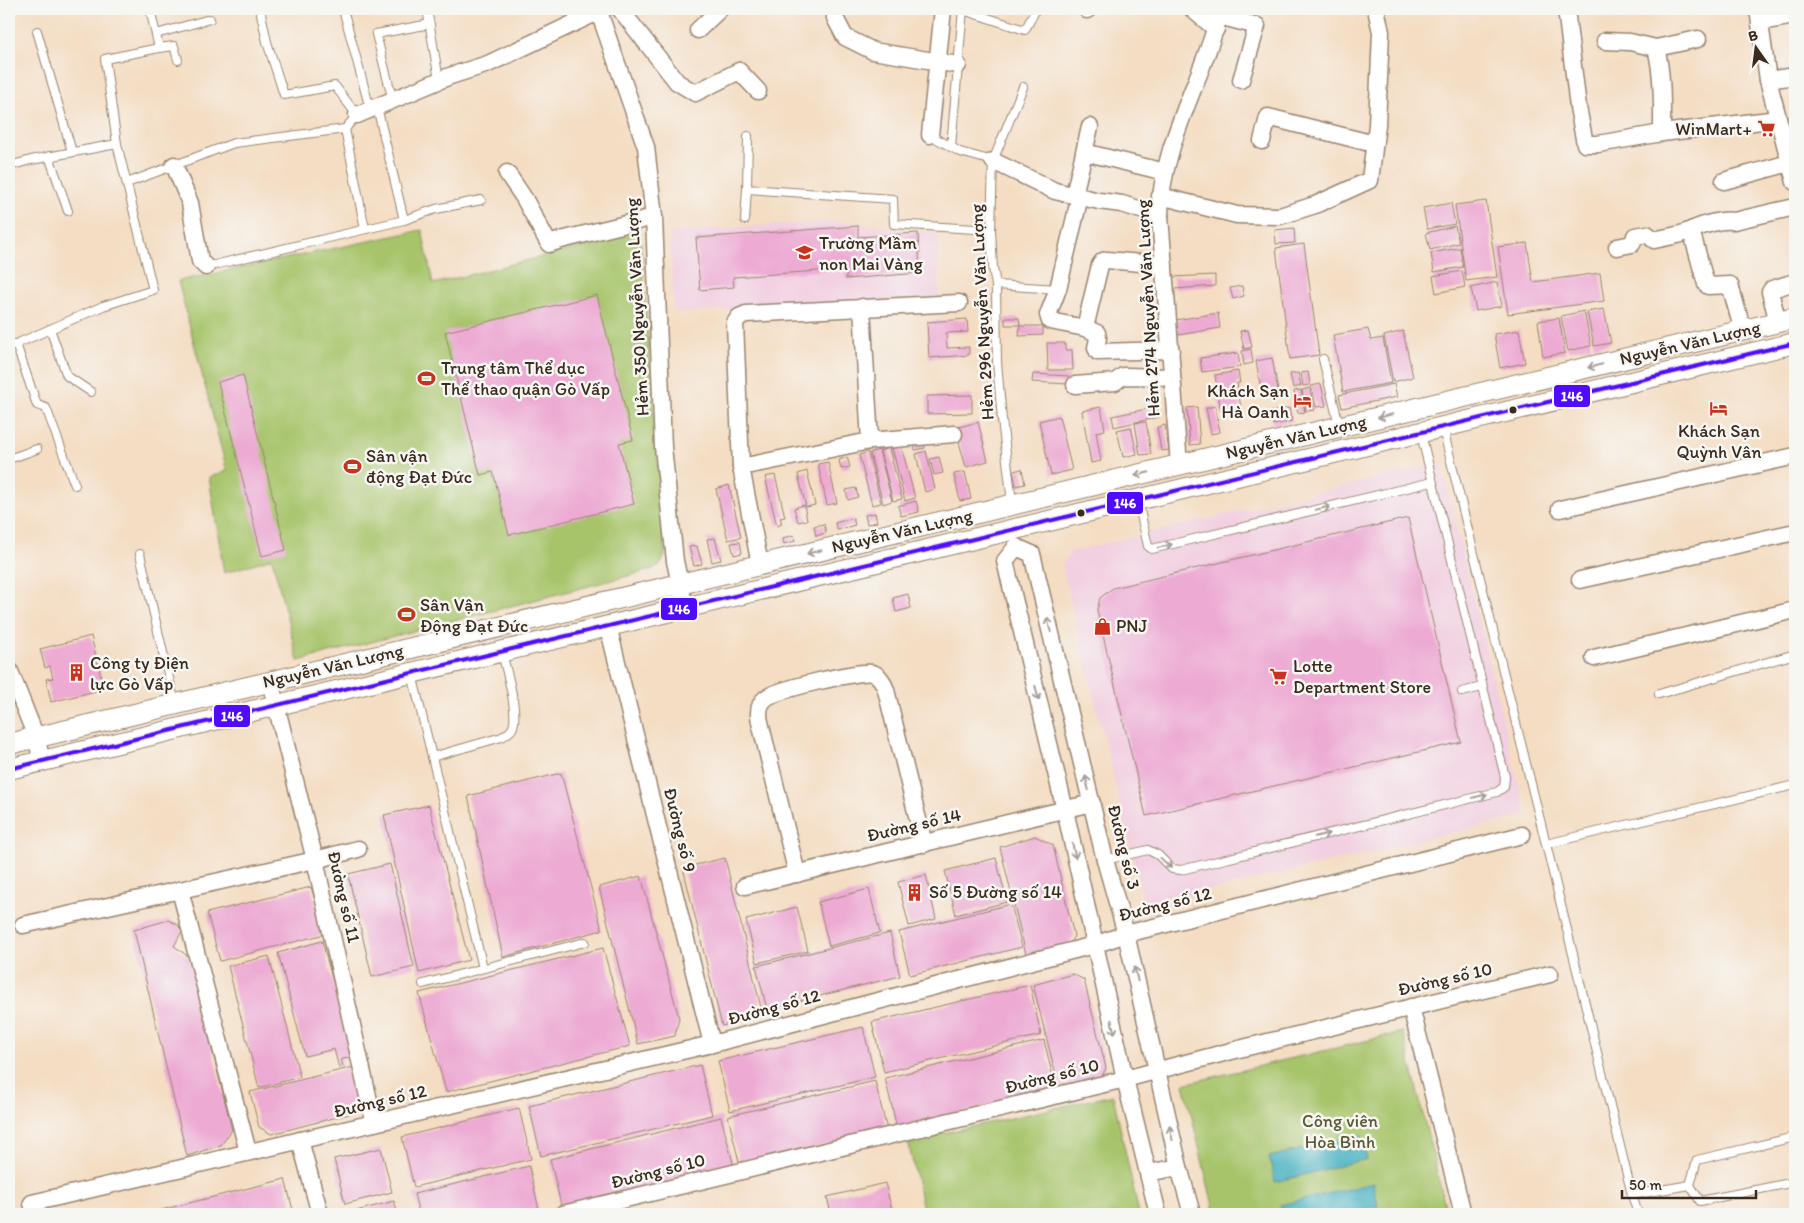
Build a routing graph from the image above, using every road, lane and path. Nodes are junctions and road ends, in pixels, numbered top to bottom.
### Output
1 (150, 9) edge
2 (260, 9) edge
3 (343, 9) edge
4 (427, 9) edge
5 (620, 9) edge
6 (720, 9) edge
7 (835, 9) edge
8 (943, 9) edge
9 (963, 9) edge
10 (1036, 9) edge
11 (1192, 9) edge
12 (1376, 9) edge
13 (1566, 9) edge
14 (601, 10) edge
15 (1759, 15) edge
16 (1795, 16) edge
17 (1218, 18) edge
18 (210, 19) dead end
19 (430, 24) junction
20 (698, 30) dead end
21 (37, 31) dead end
22 (156, 34) junction
23 (1698, 39) dead end
24 (1605, 41) dead end
25 (160, 48) junction
26 (1656, 48) junction
27 (178, 60) dead end
28 (938, 61) junction
29 (958, 65) junction
30 (1795, 76) edge
31 (439, 80) junction
32 (1241, 80) dead end
33 (1768, 80) junction
34 (1023, 87) dead end
35 (758, 91) dead end
36 (393, 101) junction
37 (368, 110) junction
38 (1778, 119) junction
39 (1090, 126) dead end
40 (345, 129) junction
41 (1662, 133) junction
42 (748, 136) dead end
43 (930, 136) joint
44 (1262, 141) dead end
45 (117, 144) junction
46 (1374, 144) junction
47 (951, 147) junction
48 (72, 152) junction
49 (1084, 152) junction
50 (49, 156) junction
51 (993, 161) junction
52 (1789, 163) junction
53 (174, 165) junction
54 (9, 166) edge
55 (1165, 172) junction
56 (507, 173) dead end
57 (1724, 181) dead end
58 (1795, 182) edge
59 (127, 183) junction
60 (747, 190) junction
61 (1077, 195) junction
62 (1160, 196) junction
63 (481, 200) dead end
64 (1795, 208) edge
65 (68, 211) dead end
66 (1160, 216) junction
67 (654, 217) junction
68 (404, 220) junction
69 (745, 220) dead end
70 (365, 229) junction
71 (991, 230) junction
72 (1691, 230) junction
73 (1617, 247) dead end
74 (1164, 265) junction
75 (206, 267) joint
76 (1795, 282) edge
77 (996, 285) junction
78 (1058, 288) junction
79 (959, 303) dead end
80 (862, 307) junction
81 (1786, 320) edge
82 (1085, 328) junction
83 (50, 329) junction
84 (1743, 331) junction
85 (1795, 343) edge
86 (13, 344) edge
87 (1171, 350) junction
88 (1323, 358) dead end
89 (1172, 378) junction
90 (1075, 385) dead end
91 (91, 392) dead end
92 (1436, 404) junction
93 (1415, 409) junction
94 (1339, 427) junction
95 (1442, 427) junction
96 (1420, 432) junction
97 (954, 434) dead end
98 (870, 440) junction
99 (37, 449) dead end
100 (1795, 456) edge
101 (9, 459) edge
102 (1179, 465) junction
103 (741, 466) junction
104 (1432, 482) junction
105 (75, 486) dead end
106 (1137, 500) junction
107 (1008, 506) junction
108 (1560, 509) dead end
109 (1795, 532) edge
110 (1014, 538) junction
111 (140, 554) dead end
112 (760, 565) junction
113 (1580, 580) dead end
114 (679, 584) junction
115 (685, 608) junction
116 (1795, 610) edge
117 (608, 626) junction
118 (501, 652) junction
119 (1795, 654) edge
120 (1594, 658) dead end
121 (9, 669) edge
122 (412, 673) junction
123 (270, 681) junction
124 (1482, 687) junction
125 (1462, 692) dead end
126 (1659, 694) dead end
127 (175, 704) junction
128 (276, 705) junction
129 (36, 737) junction
130 (9, 744) edge
131 (432, 757) junction
132 (42, 761) junction
133 (9, 769) edge
134 (1795, 785) edge
135 (1092, 803) junction
136 (1065, 810) junction
137 (1522, 835) dead end
138 (924, 844) junction
139 (1546, 844) junction
140 (358, 849) dead end
141 (315, 860) junction
142 (1106, 860) junction
143 (798, 874) junction
144 (745, 886) dead end
145 (180, 890) junction
146 (23, 924) dead end
147 (1126, 934) junction
148 (585, 942) dead end
149 (1094, 944) junction
150 (483, 968) junction
151 (1550, 974) dead end
152 (422, 984) dead end
153 (1411, 1007) junction
154 (712, 1044) junction
155 (1158, 1071) junction
156 (1125, 1079) junction
157 (374, 1123) junction
158 (1795, 1137) edge
159 (300, 1140) junction
160 (248, 1152) junction
161 (1179, 1167) junction
162 (1148, 1174) junction
163 (1795, 1182) edge
164 (1690, 1185) junction
165 (1632, 1195) junction
166 (34, 1208) edge
167 (320, 1214) edge
168 (563, 1214) edge
169 (1158, 1214) edge
170 (1192, 1214) edge
171 (1463, 1214) edge
172 (1638, 1214) edge

1 - 22 lane
2 - 37 lane
3 - 37 lane
4 - 19 lane
5 - 35 street
6 - 20 street
7 - 28 street
8 - 28 street
9 - 10 lane
9 - 29 lane
11 - 17 street
12 - 46 street
13 - 41 street
14 - 31 street, Hẻm 350 Nguyễn Văn Lượng
14 - 67 street, Hẻm 350 Nguyễn Văn Lượng
15 - 16 street
15 - 33 street
17 - 32 street
17 - 55 street, Hẻm 274 Nguyễn Văn Lượng
18 - 22 lane
19 - 31 lane
19 - 36 lane
21 - 48 lane
22 - 25 lane
23 - 26 street
24 - 26 street
25 - 27 lane
25 - 45 lane
26 - 41 street
28 - 29 street
28 - 43 street
29 - 47 lane
30 - 33 street
31 - 36 street, Hẻm 350 Nguyễn Văn Lượng
33 - 38 street
34 - 51 lane
36 - 37 street, Hẻm 350 Nguyễn Văn Lượng
37 - 40 lane
37 - 68 lane
38 - 41 street
38 - 52 street
39 - 49 street
40 - 53 lane
40 - 70 lane
42 - 60 lane
43 - 47 lane
44 - 46 street
45 - 48 lane
45 - 59 lane
46 - 62 street
47 - 51 lane
48 - 50 lane
49 - 55 street
49 - 61 street
50 - 54 lane
50 - 65 lane
51 - 61 street
51 - 71 lane, Hẻm 296 Nguyễn Văn Lượng
52 - 57 street
52 - 58 street
53 - 59 lane
53 - 75 street
55 - 62 street, Hẻm 274 Nguyễn Văn Lượng
56 - 67 street
59 - 83 lane
60 - 69 lane
60 - 71 lane
61 - 66 street
61 - 78 street
62 - 66 street, Hẻm 274 Nguyễn Văn Lượng
63 - 68 lane
64 - 72 street
66 - 74 street, Hẻm 274 Nguyễn Văn Lượng
67 - 114 street, Hẻm 350 Nguyễn Văn Lượng
68 - 70 lane
70 - 75 lane
71 - 77 lane, Hẻm 296 Nguyễn Văn Lượng
72 - 73 street
72 - 84 street
74 - 82 street
74 - 87 street, Hẻm 274 Nguyễn Văn Lượng
76 - 81 street
77 - 78 lane
77 - 107 lane, Hẻm 296 Nguyễn Văn Lượng
78 - 82 street
79 - 80 street
80 - 98 street
80 - 103 street
81 - 84 street, Nguyễn Văn Lượng
82 - 87 street
83 - 86 lane
83 - 91 lane
84 -> 92 street, Nguyễn Văn Lượng
85 - 95 street, Nguyễn Văn Lượng
86 - 105 lane
87 - 89 street, Hẻm 274 Nguyễn Văn Lượng
88 - 94 lane
89 - 90 street
89 - 102 street, Hẻm 274 Nguyễn Văn Lượng
92 - 93 street, Nguyễn Văn Lượng
92 - 95 street
93 -> 94 street, Nguyễn Văn Lượng
93 - 96 street
94 - 102 street, Nguyễn Văn Lượng
95 - 96 street, Nguyễn Văn Lượng
95 - 139 lane
96 - 104 lane
96 - 106 street, Nguyễn Văn Lượng
97 - 98 street
98 - 103 street
99 - 101 lane
100 - 108 street
102 -> 107 street, Nguyễn Văn Lượng
103 - 112 street
106 -> 104 lane
104 - 124 lane
106 - 110 street, Nguyễn Văn Lượng
107 - 110 street
107 -> 112 street, Nguyễn Văn Lượng
109 - 113 street
110 - 115 street, Nguyễn Văn Lượng
135 -> 110 street, Đường số 3
110 -> 136 street
111 - 127 lane
112 - 114 street, Nguyễn Văn Lượng
114 - 115 street, Hẻm 350 Nguyễn Văn Lượng
114 - 123 street, Nguyễn Văn Lượng
115 - 117 street, Nguyễn Văn Lượng
116 - 120 street
117 - 118 street, Nguyễn Văn Lượng
117 - 154 street, Đường số 9
118 - 122 street, Nguyễn Văn Lượng
118 - 131 lane
119 - 126 lane
121 - 129 street
122 - 128 street, Nguyễn Văn Lượng
122 - 131 lane
123 - 127 street, Nguyễn Văn Lượng
123 - 128 street, Đường số 11
124 - 125 lane
142 -> 124 lane
127 - 129 street, Nguyễn Văn Lượng
128 - 132 street, Nguyễn Văn Lượng
128 - 141 street, Đường số 11
129 - 130 street, Nguyễn Văn Lượng
129 - 132 street
131 - 150 lane
132 - 133 street, Nguyễn Văn Lượng
134 - 139 lane
135 - 136 street, Đường số 14
135 - 142 street, Đường số 3
136 - 138 street, Đường số 14
136 -> 149 street
137 - 147 street, Đường số 12
138 - 143 street, Đường số 14
138 - 143 street
139 - 165 lane
140 - 141 street
141 - 145 street
141 - 157 street, Đường số 11
142 - 147 street, Đường số 3
143 - 144 street, Đường số 14
145 - 146 street
145 - 160 street
147 - 149 street, Đường số 12
155 -> 147 street, Đường số 3
148 - 150 lane
149 - 154 street, Đường số 12
149 -> 156 street
150 - 152 lane
151 - 153 street, Đường số 10
153 - 155 street, Đường số 10
153 - 171 street
154 - 157 street, Đường số 12
155 - 156 street, Đường số 10
161 -> 155 street, Đường số 3
156 - 162 street
156 - 168 street, Đường số 10
157 - 159 street, Đường số 12
158 - 164 lane
159 - 160 street, Đường số 12
159 - 167 street
160 - 166 street, Đường số 12
161 - 162 street
161 - 170 street, Đường số 3
162 - 169 street
163 - 164 lane
164 - 165 lane
165 - 172 lane

